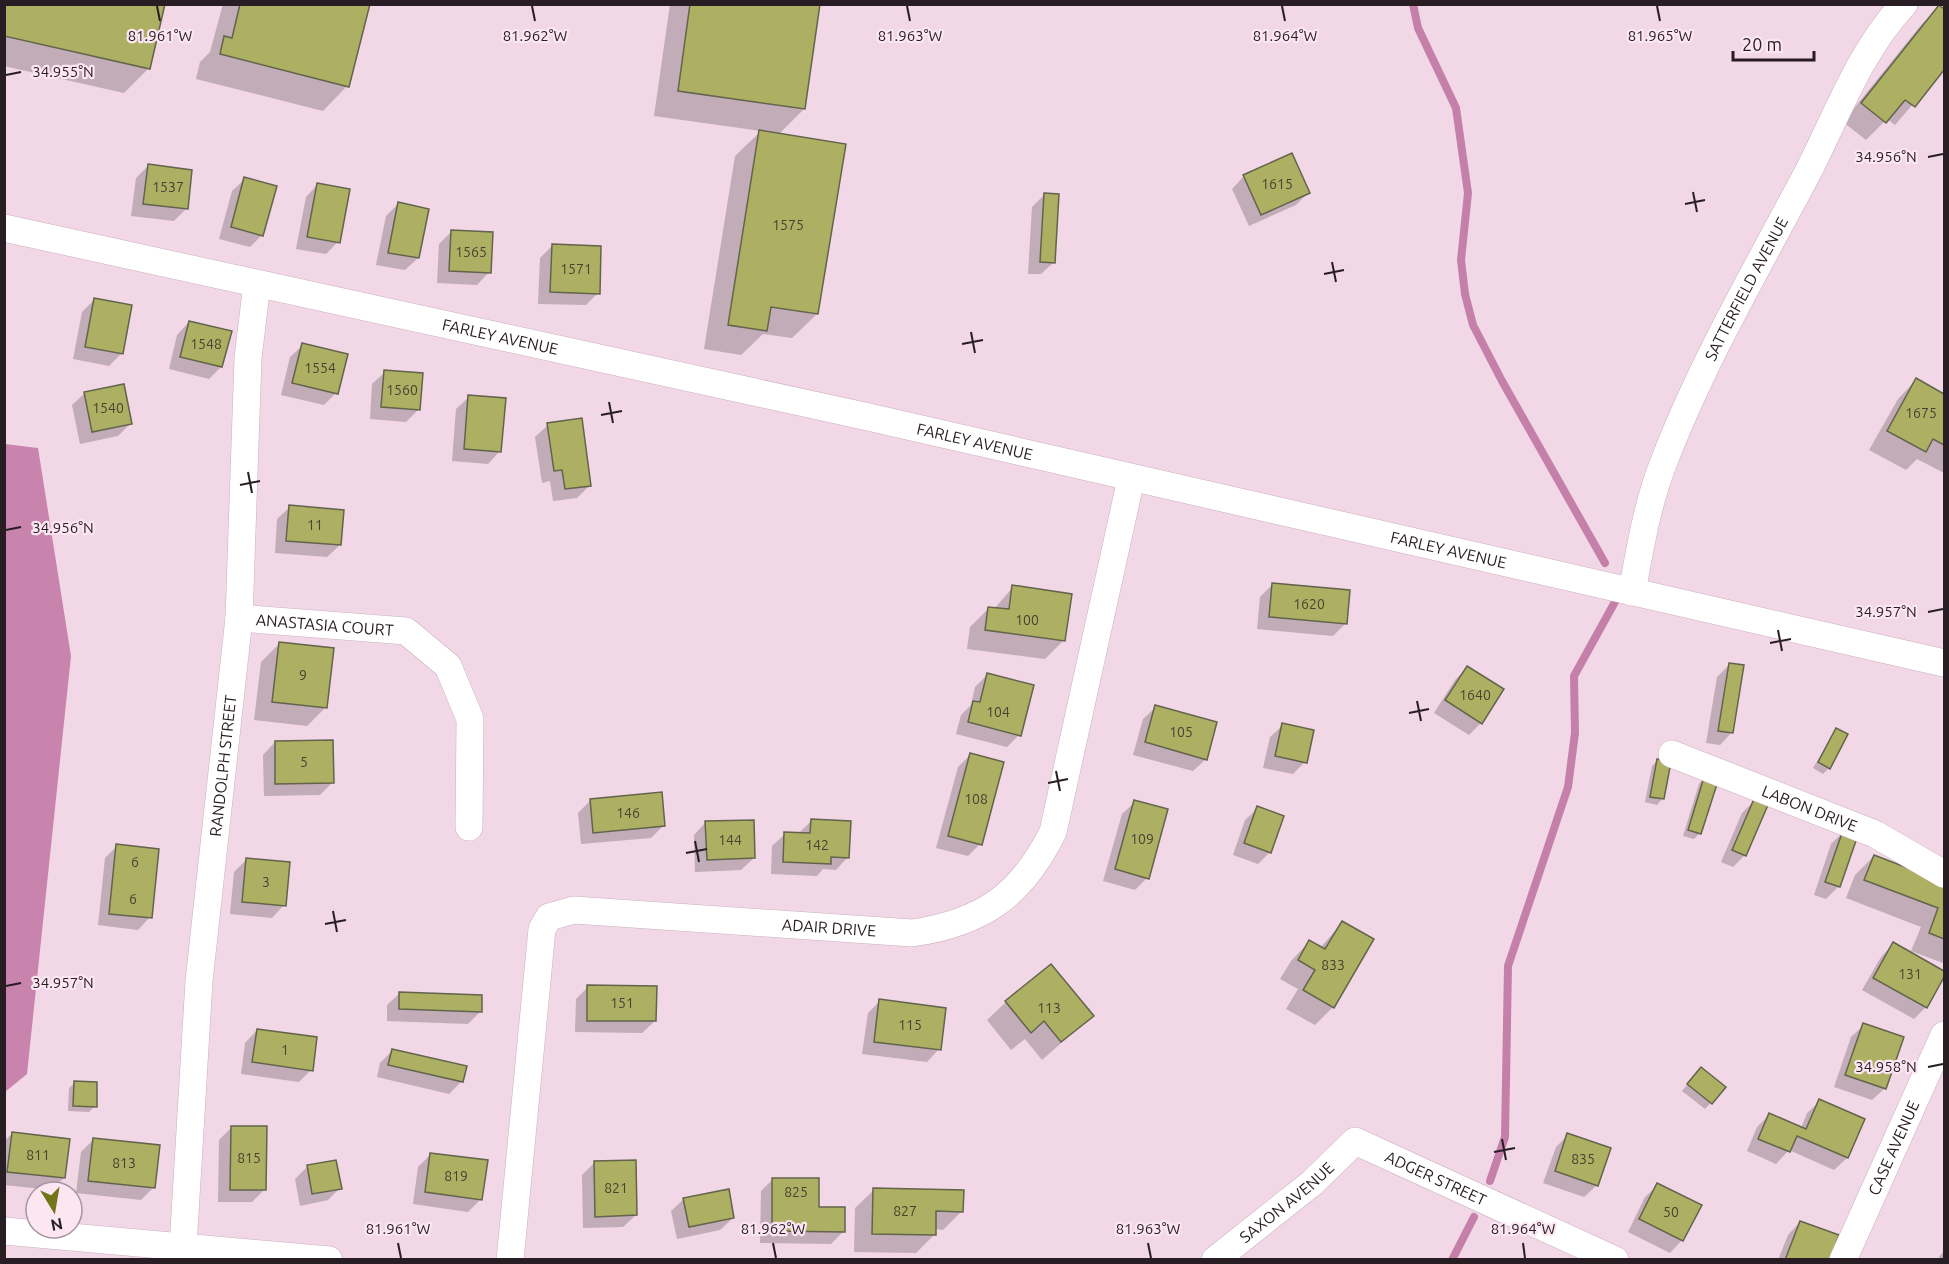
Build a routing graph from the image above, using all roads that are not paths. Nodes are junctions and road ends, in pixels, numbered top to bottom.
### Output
1 (1904, 4) edge
2 (4, 228) edge
3 (257, 284) junction
4 (1131, 479) junction
5 (1632, 592) junction
6 (238, 618) junction
7 (1944, 663) edge
8 (1672, 754) dead end
9 (469, 827) dead end
10 (1944, 874) edge
11 (1944, 1035) edge
12 (1355, 1141) joint
13 (4, 1231) edge
14 (183, 1247) junction
15 (329, 1260) edge
16 (510, 1260) edge
17 (1215, 1260) edge
18 (1615, 1260) edge
19 (1843, 1260) edge

1 - 5 street, SATTERFIELD AVENUE
2 - 3 street, FARLEY AVENUE
3 - 4 street, FARLEY AVENUE
3 - 6 street, RANDOLPH STREET
4 - 5 street, FARLEY AVENUE
4 - 16 street, ADAIR DRIVE
5 - 7 street, FARLEY AVENUE
6 - 9 street, ANASTASIA COURT
6 - 14 street, RANDOLPH STREET
8 - 10 street, LABON DRIVE
11 - 19 street, CASE AVENUE
12 - 17 street, SAXON AVENUE
12 - 18 street, ADGER STREET
13 - 14 street
14 - 15 street

